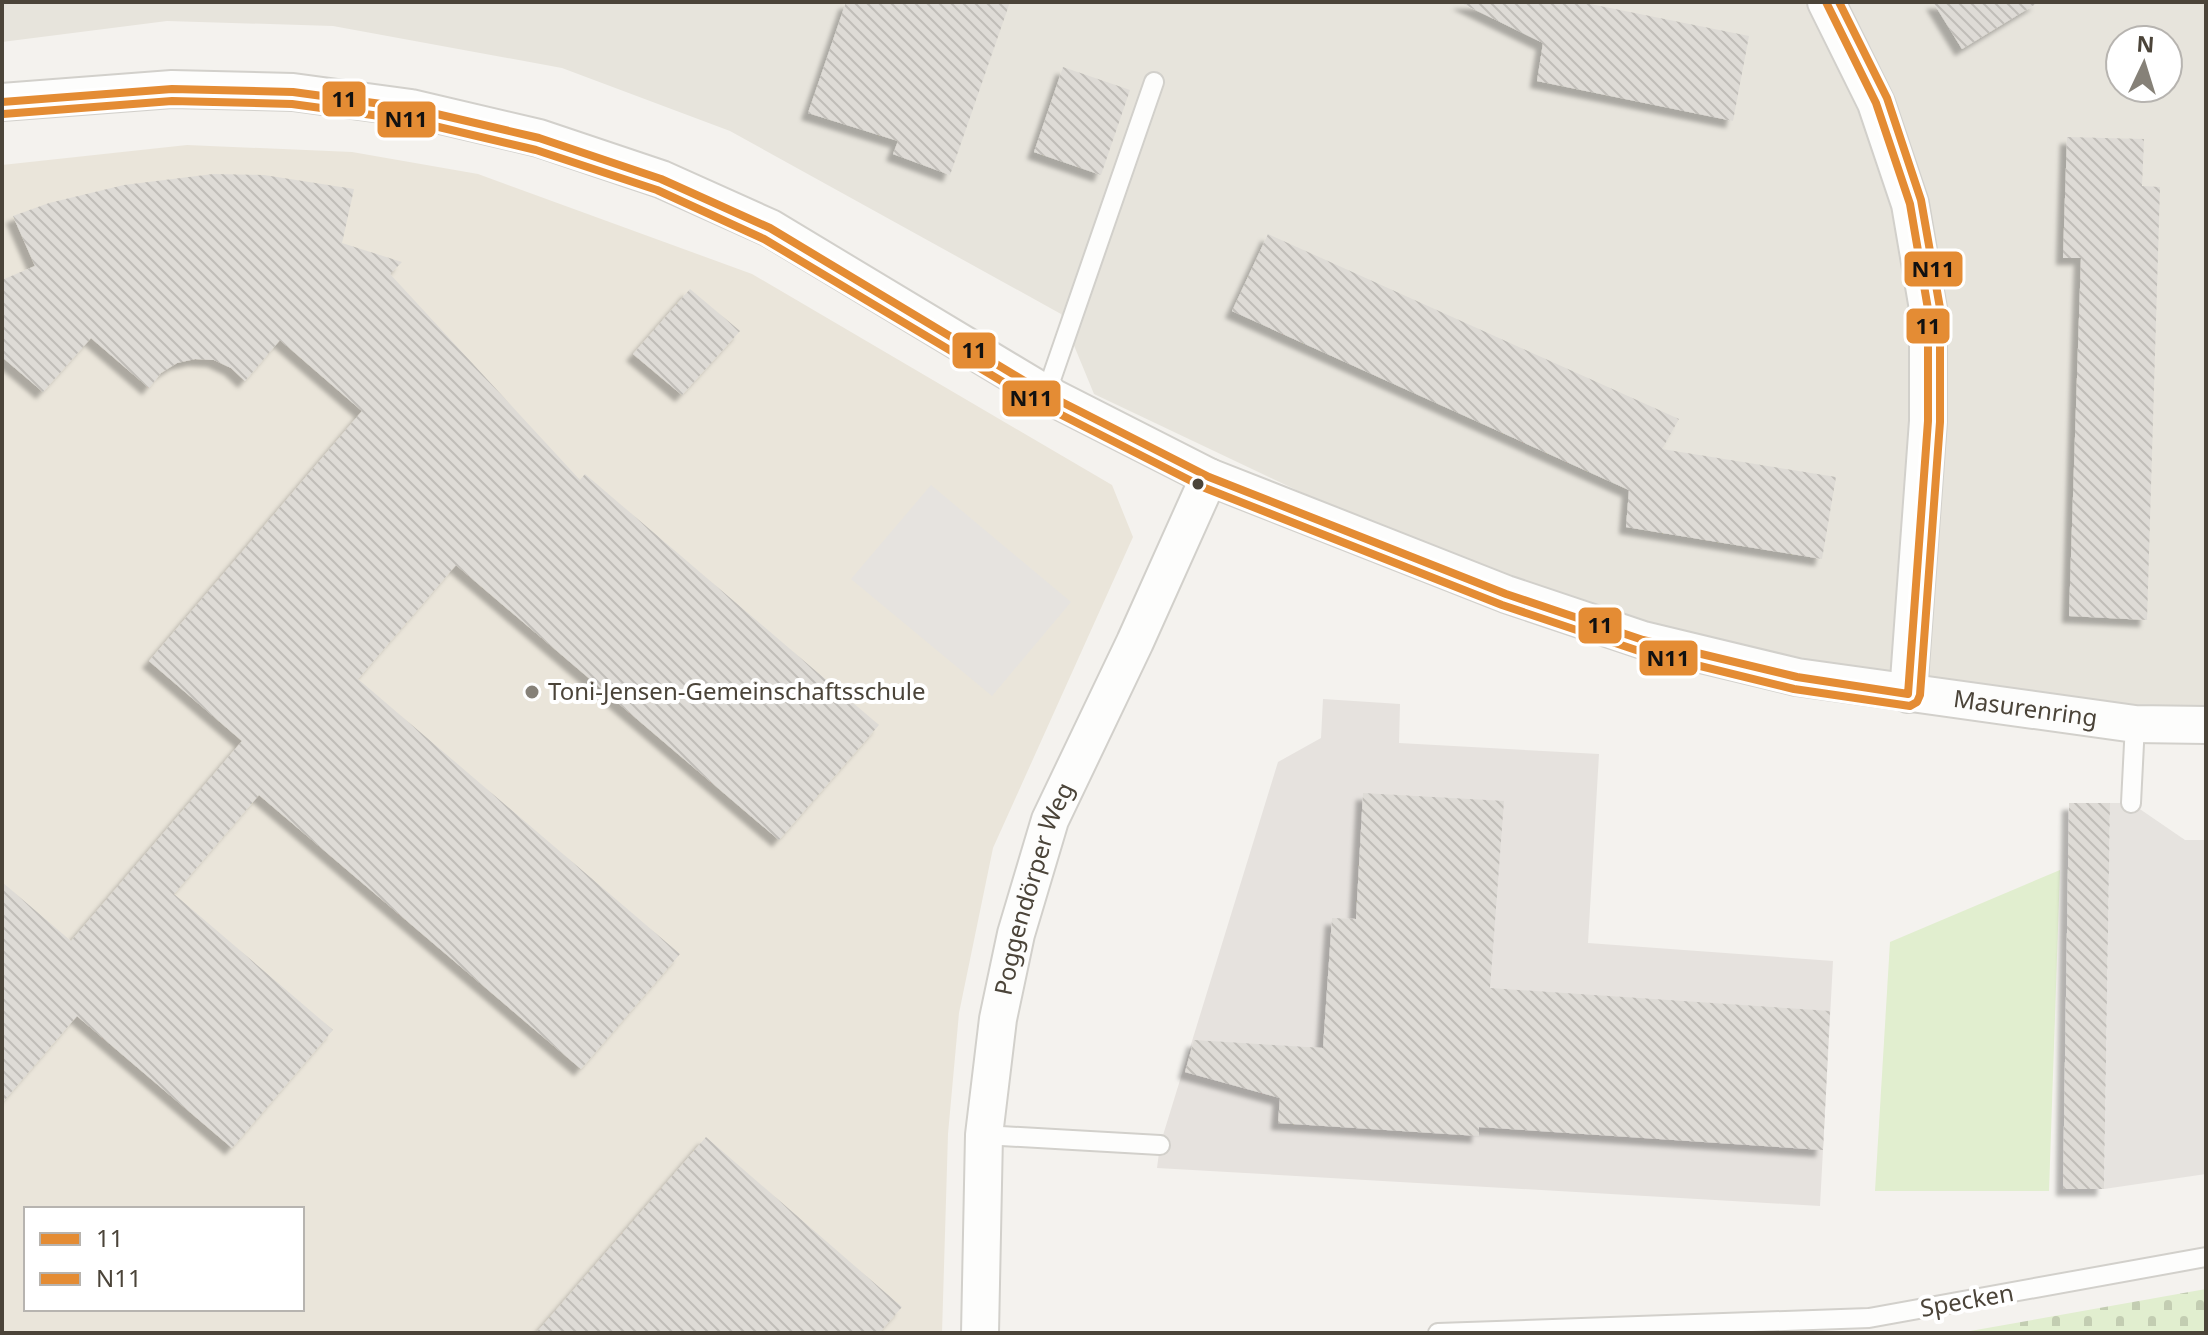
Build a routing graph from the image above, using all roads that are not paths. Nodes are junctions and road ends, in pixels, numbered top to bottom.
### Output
1 (1826, 2) edge
2 (1154, 82) dead end
3 (2, 102) edge
4 (1046, 394) junction
5 (1209, 477) junction
6 (1908, 694) junction
7 (2135, 724) junction
8 (2206, 725) edge
9 (2131, 803) dead end
10 (984, 1135) junction
11 (1160, 1145) dead end
12 (2206, 1257) edge
13 (980, 1333) edge
14 (1438, 1333) edge

1 - 6 street
2 - 4 lane
3 - 4 street, Masurenring
4 - 5 street, Masurenring
5 - 6 street, Masurenring
5 - 10 street, Poggendörper Weg
6 - 7 street, Masurenring
7 - 8 street, Masurenring
7 - 9 lane
10 - 11 lane
10 - 13 street, Poggendörper Weg
12 - 14 lane, Specken

